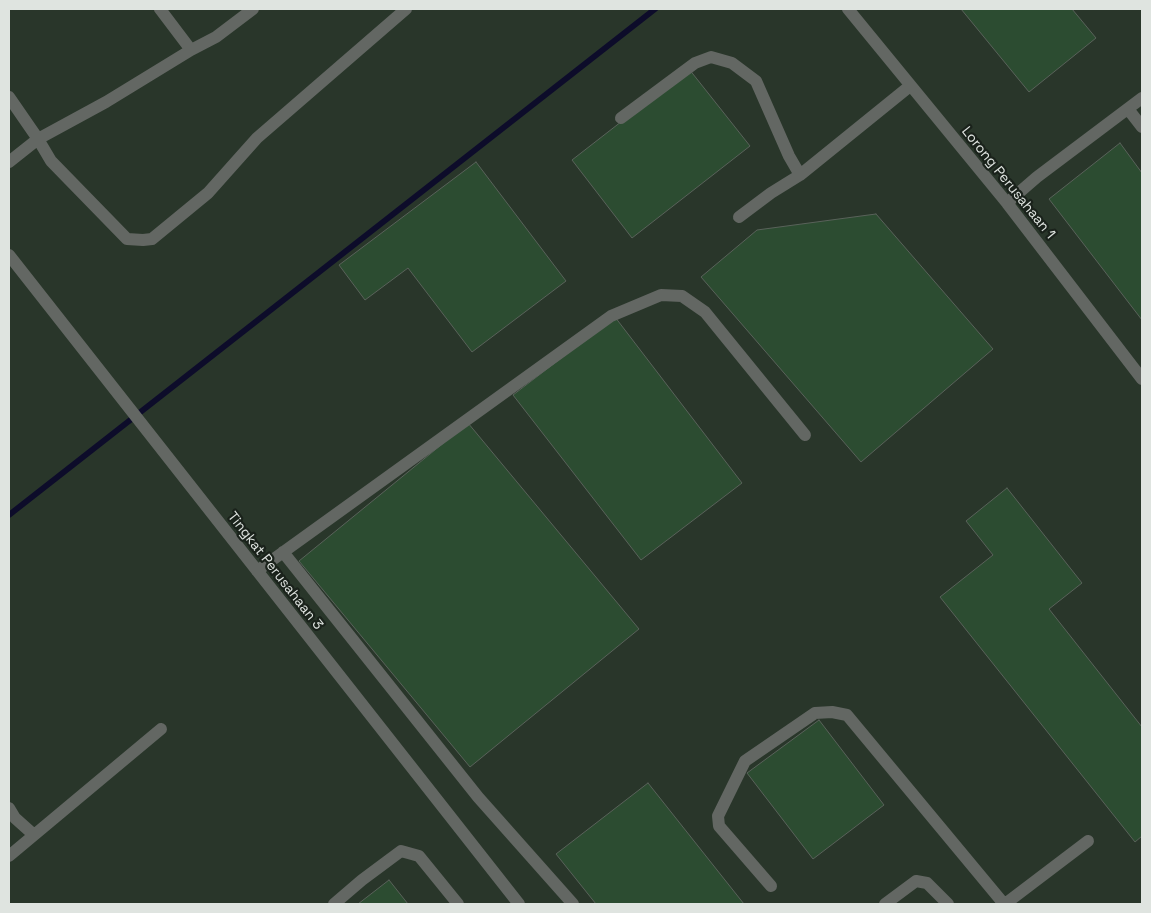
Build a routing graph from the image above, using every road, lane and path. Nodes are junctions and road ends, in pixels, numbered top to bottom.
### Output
1 (160, 9) edge
2 (253, 9) edge
3 (406, 9) edge
4 (848, 9) edge
5 (190, 50) junction
6 (910, 86) junction
7 (9, 97) edge
8 (1142, 98) edge
9 (1128, 109) junction
10 (621, 118) dead end
11 (1142, 127) edge
12 (38, 139) junction
13 (9, 162) edge
14 (800, 176) junction
15 (1007, 203) junction
16 (739, 217) dead end
17 (9, 254) edge
18 (1142, 379) edge
19 (805, 435) dead end
20 (283, 552) junction
21 (257, 571) junction
22 (161, 730) dead end
23 (9, 808) edge
24 (34, 835) junction
25 (1088, 840) dead end
26 (9, 856) edge
27 (771, 886) dead end
28 (334, 904) edge
29 (458, 904) edge
30 (519, 904) edge
31 (573, 904) edge
32 (885, 904) edge
33 (948, 904) edge
34 (1004, 904) edge

1 - 5 street
2 - 5 street
3 - 12 street
4 - 6 street, Lorong Perusahaan 1
5 - 12 street
6 - 14 street
6 - 15 street, Lorong Perusahaan 1
7 - 12 street
8 - 9 street
9 - 11 street
9 - 15 street
10 - 14 street
12 - 13 street
14 - 16 street
15 - 18 street, Lorong Perusahaan 1
17 - 21 street, Tingkat Perusahaan 3
19 - 20 street
20 - 21 street
20 - 31 street
21 - 30 street, Tingkat Perusahaan 3
22 - 24 street
23 - 24 street
24 - 26 street
25 - 34 street
27 - 34 street
28 - 29 street
32 - 33 street

